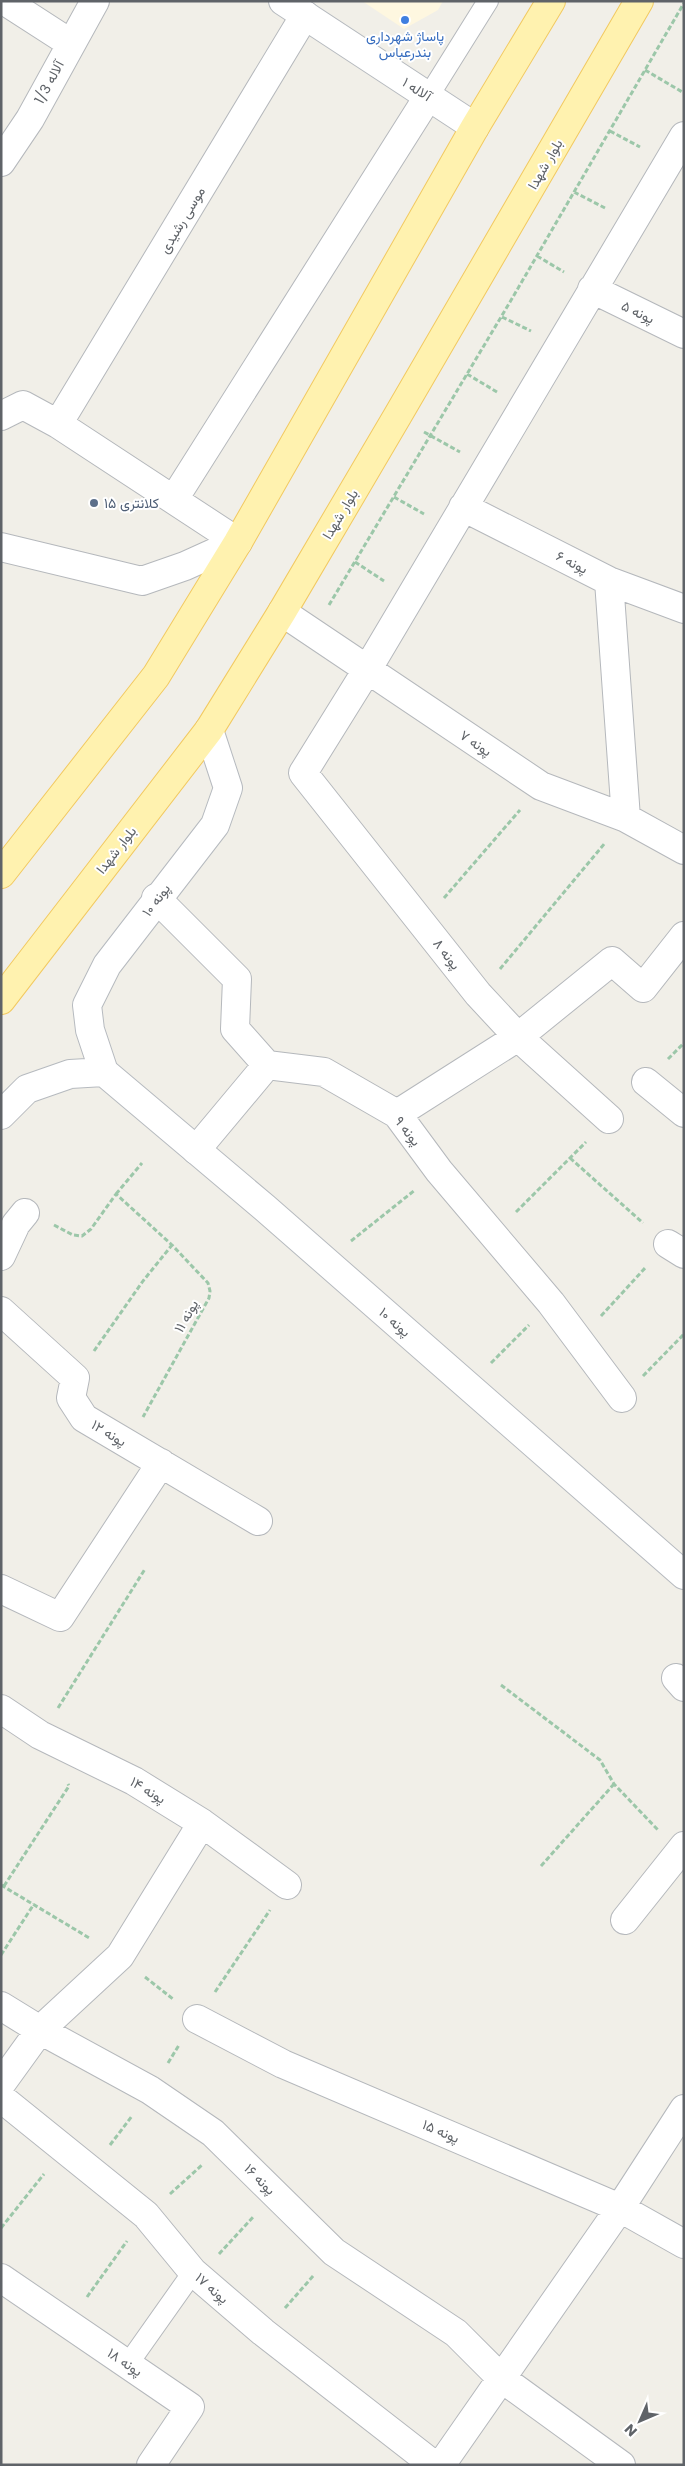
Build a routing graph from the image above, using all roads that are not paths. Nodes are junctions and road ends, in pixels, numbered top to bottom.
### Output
1 (5, 1) edge
2 (95, 1) edge
3 (488, 1) edge
4 (551, 1) edge
5 (640, 1) edge
6 (294, 8) edge
7 (70, 43) junction
8 (428, 97) junction
9 (475, 127) junction
10 (684, 136) edge
11 (1, 162) edge
12 (592, 289) junction
13 (684, 334) edge
14 (1, 416) edge
15 (58, 424) junction
16 (174, 498) junction
17 (463, 507) junction
18 (238, 542) junction
19 (1, 547) edge
20 (609, 581) junction
21 (684, 609) edge
22 (282, 612) junction
23 (367, 670) junction
24 (209, 730) junction
25 (626, 818) junction
26 (684, 850) edge
27 (1, 874) edge
28 (156, 898) junction
29 (684, 936) edge
30 (1, 1000) edge
31 (518, 1036) junction
32 (267, 1064) junction
33 (104, 1072) junction
34 (646, 1082) dead end
35 (684, 1113) edge
36 (397, 1114) junction
37 (1, 1115) edge
38 (609, 1119) dead end
39 (196, 1150) junction
40 (25, 1213) road end
41 (1, 1256) edge
42 (1, 1311) edge
43 (622, 1398) road end
44 (161, 1463) junction
45 (258, 1521) dead end
46 (684, 1575) edge
47 (1, 1589) edge
48 (1, 1709) edge
49 (202, 1824) junction
50 (682, 1849) edge
51 (287, 1885) dead end
52 (625, 1920) dead end
53 (1, 2006) edge
54 (197, 2019) dead end
55 (40, 2030) junction
56 (1, 2084) edge
57 (1, 2098) edge
58 (684, 2109) edge
59 (620, 2208) junction
60 (684, 2244) edge
61 (196, 2274) junction
62 (1, 2278) edge
63 (128, 2364) junction
64 (501, 2378) junction
65 (151, 2465) edge
66 (434, 2465) edge
67 (441, 2465) edge
68 (621, 2465) edge

1 - 7 street
2 - 7 street, آلاله 1/3
3 - 8 lane
4 - 9 main road
5 - 22 main road, بلوار شهدا
6 - 8 street, آلاله ۱
6 - 15 street, موسی رشیدی
7 - 11 street, آلاله 1/3
8 - 9 street, آلاله ۱
8 - 16 street
9 - 18 main road
10 - 12 street
12 - 13 street, پونه ۵
12 - 17 street
14 - 15 street
15 - 16 street
16 - 18 street
17 - 20 street, پونه ۶
17 - 23 street
18 - 19 street
18 - 27 main road
20 - 21 street, پونه ۶
20 - 25 street
22 - 23 street, پونه ۷
22 - 24 main road, بلوار شهدا
23 - 25 street, پونه ۷
23 - 31 street, پونه ۸
24 - 28 street, پونه ۱۰
24 - 30 main road, بلوار شهدا
25 - 26 street, پونه ۷
28 - 32 street
28 - 33 street, پونه ۱۰
29 - 31 street
31 - 36 street
31 - 38 street, پونه ۸
32 - 36 street, پونه ۹
32 - 39 street
33 - 37 street
33 - 39 street, پونه ۱۰
34 - 35 street
36 - 43 street, پونه ۹
39 - 46 street, پونه ۱۰
40 - 41 street
42 - 44 street, پونه ۱۲
44 - 45 street, پونه ۱۲
44 - 47 street
48 - 49 street, پونه ۱۴
49 - 51 street, پونه ۱۴
49 - 55 street
50 - 52 street
53 - 55 street, پونه ۱۶
54 - 59 street, پونه ۱۵
55 - 56 street
55 - 64 street, پونه ۱۶
57 - 61 street, پونه ۱۷
58 - 59 street
59 - 60 street, پونه ۱۵
59 - 64 street
61 - 63 lane
61 - 66 street, پونه ۱۷
62 - 63 street, پونه ۱۸
63 - 65 street, پونه ۱۸
64 - 67 street
64 - 68 street, پونه ۱۶

